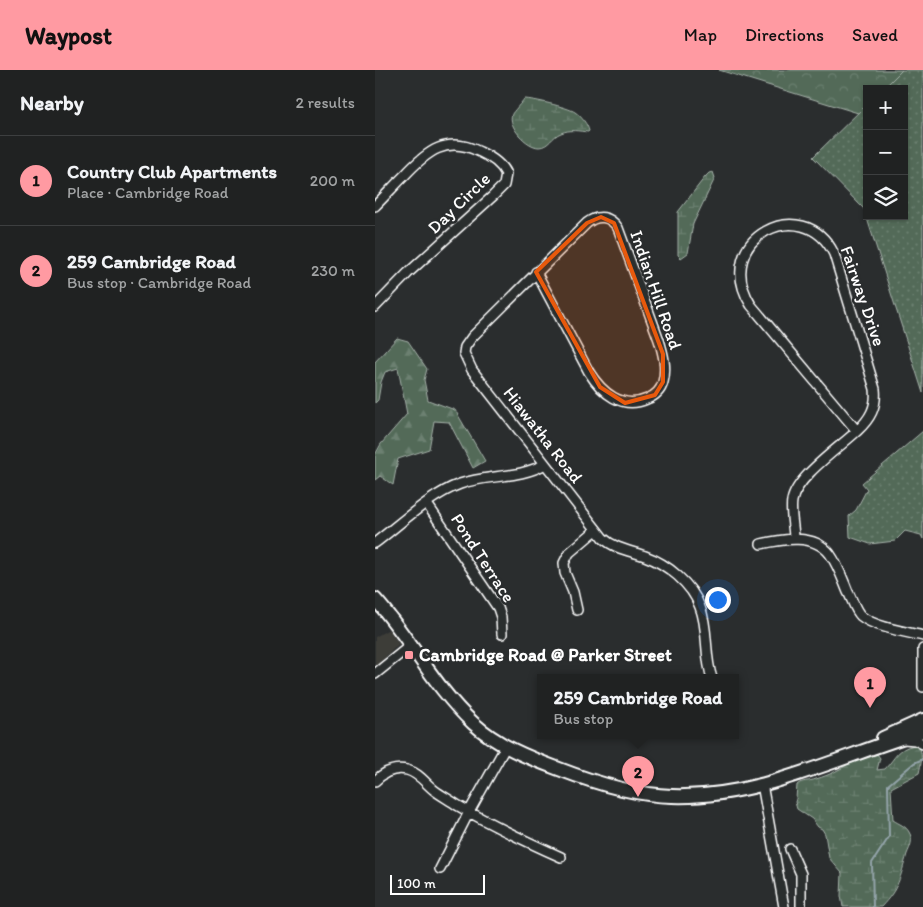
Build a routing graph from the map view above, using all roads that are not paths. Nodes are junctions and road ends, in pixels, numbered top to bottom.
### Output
1 (375, 206) edge
2 (605, 217) joint
3 (536, 272) junction
4 (375, 307) edge
5 (857, 431) junction
6 (545, 464) junction
7 (427, 504) junction
8 (596, 530) junction
9 (794, 539) junction
10 (375, 543) edge
11 (761, 544) dead end
12 (375, 599) edge
13 (577, 610) dead end
14 (502, 634) dead end
15 (923, 636) edge
16 (411, 645) junction
17 (923, 649) edge
18 (375, 674) edge
19 (711, 674) edge
20 (923, 687) edge
21 (923, 720) edge
22 (923, 731) edge
23 (901, 739) junction
24 (923, 744) edge
25 (506, 746) junction
26 (852, 755) junction
27 (375, 780) edge
28 (762, 784) junction
29 (469, 812) junction
30 (790, 849) dead end
31 (561, 857) dead end
32 (439, 869) dead end
33 (785, 907) edge
34 (801, 907) edge

1 - 4 street, Day Circle
2 - 3 street, Hiawatha Road
2 - 3 street, Indian Hill Road
3 - 6 street, Hiawatha Road
5 - 5 street, Fairway Drive
5 - 9 street, Fairway Drive
6 - 7 street
6 - 8 street, Hiawatha Road
7 - 10 street
7 - 14 street, Pond Terrace
8 - 13 street
8 - 19 street, Hiawatha Road
9 - 11 street
9 - 15 street
12 - 16 highway
16 - 18 street
16 - 25 highway
17 - 20 street
21 - 26 highway
22 - 23 highway
23 - 24 street
23 - 26 highway
25 - 28 highway
25 - 29 street
26 - 28 highway
27 - 29 street
28 - 33 street
29 - 31 street
29 - 32 street
30 - 34 street

